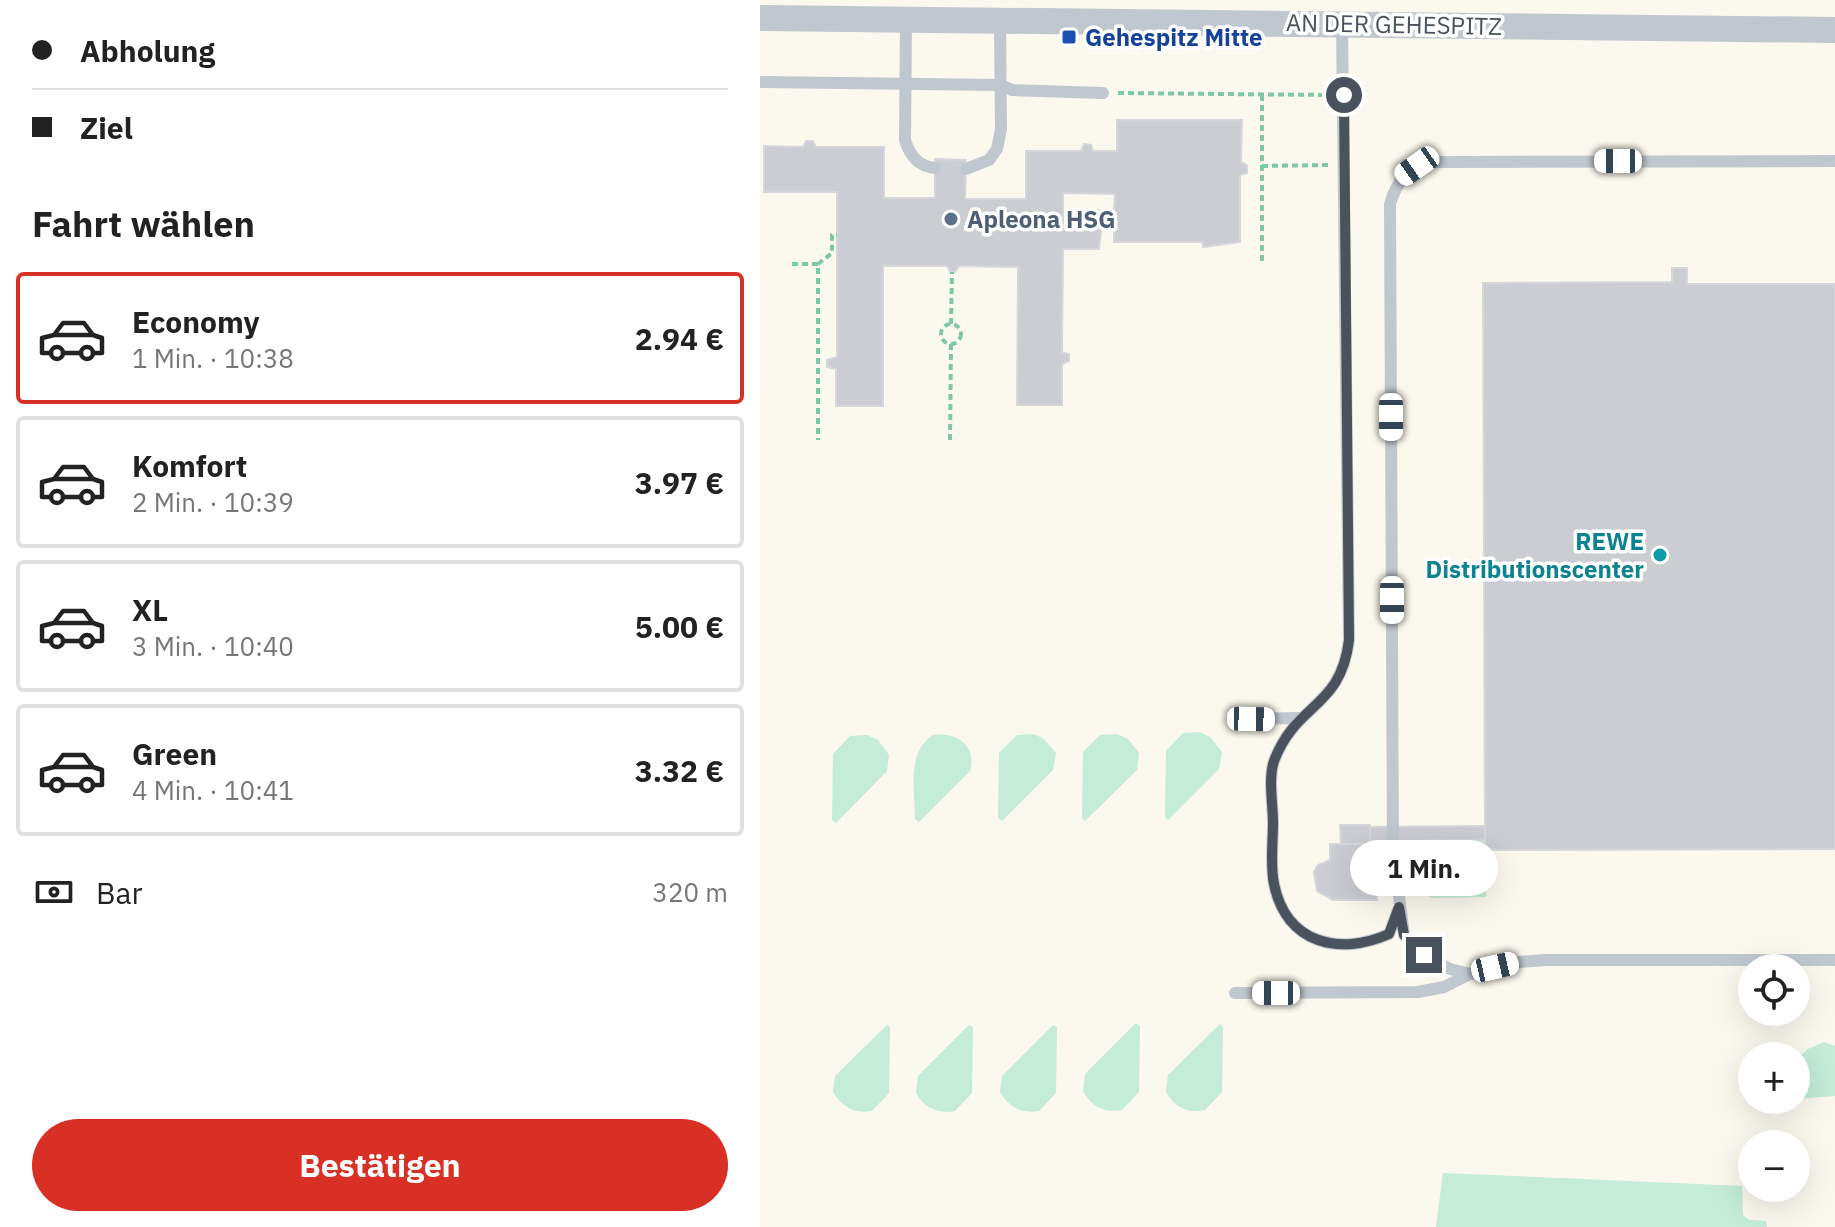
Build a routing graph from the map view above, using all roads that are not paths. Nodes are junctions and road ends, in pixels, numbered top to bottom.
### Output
1 (760, 18) edge
2 (906, 19) junction
3 (1000, 20) junction
4 (1342, 24) junction
5 (1835, 30) edge
6 (760, 82) edge
7 (905, 83) junction
8 (1001, 85) junction
9 (1103, 93) road end
10 (1835, 161) edge
11 (935, 168) dead end
12 (966, 169) dead end
13 (1299, 718) junction
14 (1234, 719) dead end
15 (1399, 907) junction
16 (1835, 960) edge
17 (1470, 974) junction
18 (1235, 993) dead end

1 - 2 street, AN DER GEHESPITZ
2 - 3 street, AN DER GEHESPITZ
2 - 7 lane
3 - 4 street, AN DER GEHESPITZ
3 - 8 lane
4 - 5 street, AN DER GEHESPITZ
4 - 13 lane
6 - 7 lane
7 - 8 lane
7 - 11 lane
8 - 9 lane
8 - 12 lane
10 - 15 lane
13 - 14 lane
13 - 15 lane
15 - 17 lane
16 - 17 lane
17 - 18 lane

